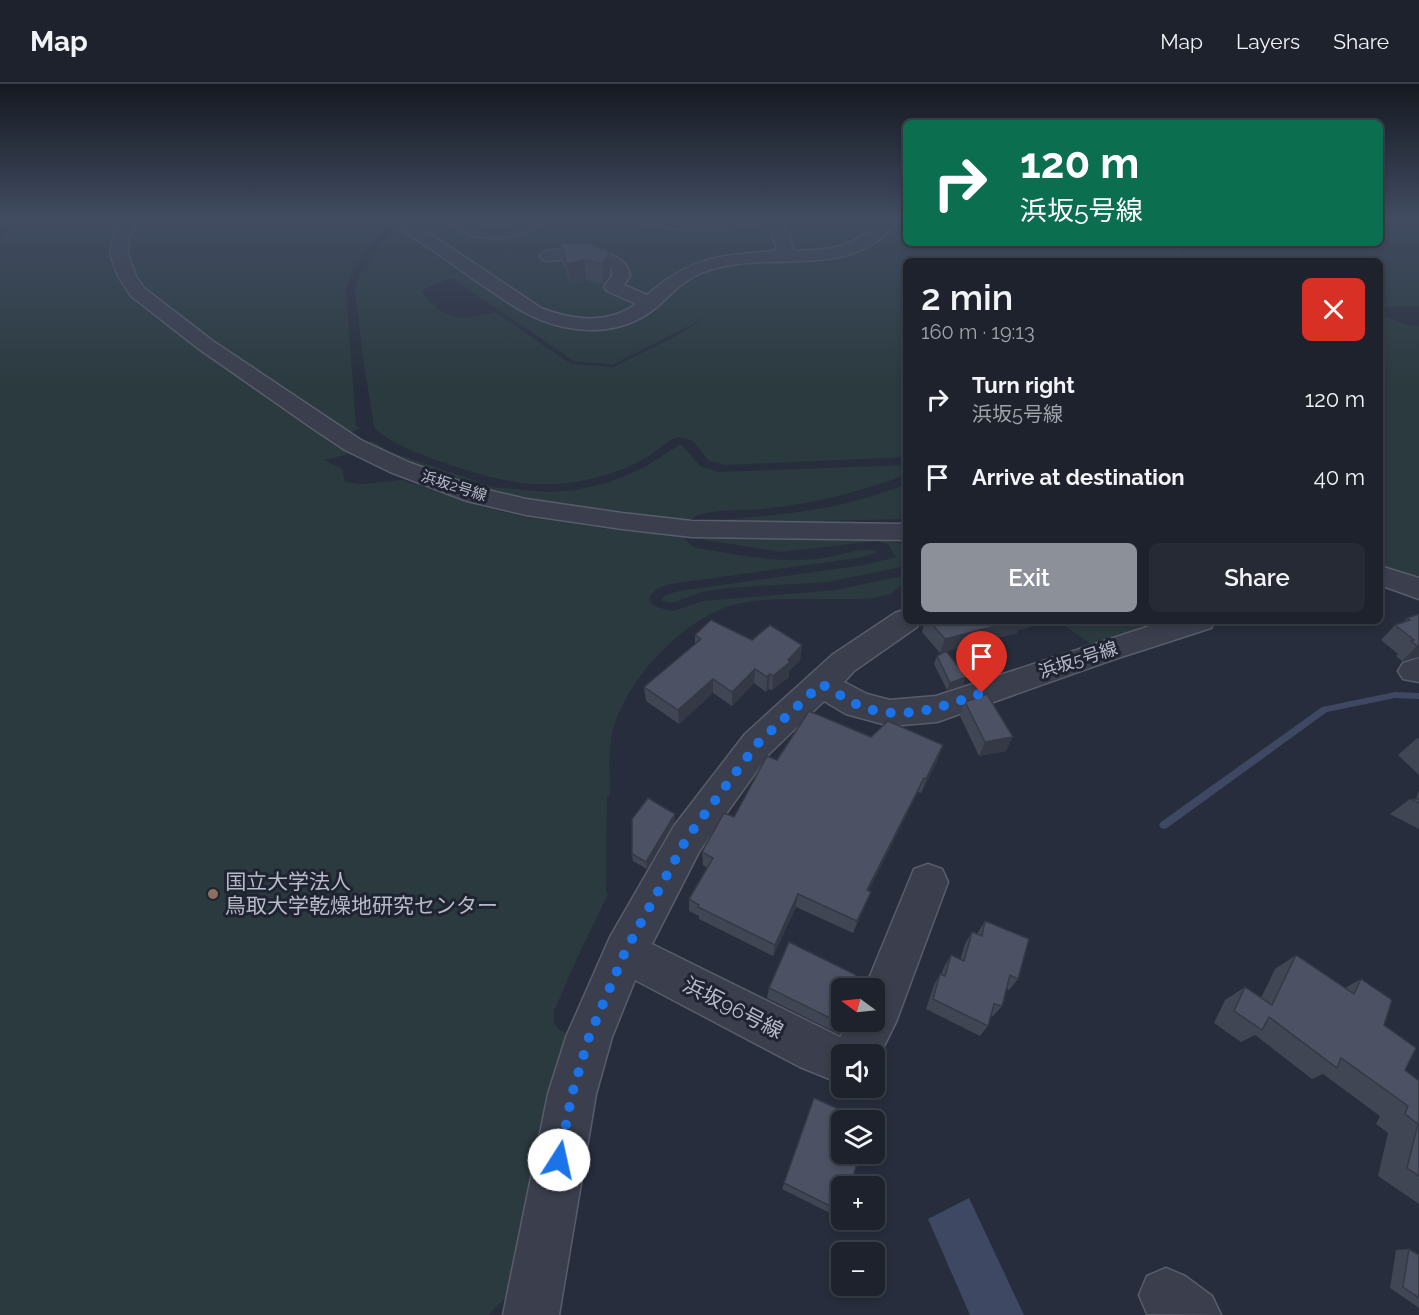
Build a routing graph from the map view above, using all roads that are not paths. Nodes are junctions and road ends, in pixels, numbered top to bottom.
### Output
1 (126, 274) edge
2 (479, 274) edge
3 (621, 274) edge
4 (685, 274) edge
5 (649, 303) junction
6 (903, 532) edge
7 (1383, 576) edge
8 (1419, 589) edge
9 (903, 622) edge
10 (1190, 624) edge
11 (821, 684) junction
12 (928, 882) dead end
13 (625, 952) junction
14 (885, 993) edge
15 (831, 1057) edge
16 (531, 1315) edge

1 - 6 street, 浜坂2号線
2 - 5 street
3 - 5 street
4 - 5 street
7 - 8 street
9 - 11 street
10 - 11 street, 浜坂5号線
11 - 13 street
12 - 14 street
13 - 15 street, 浜坂96号線
13 - 16 street

